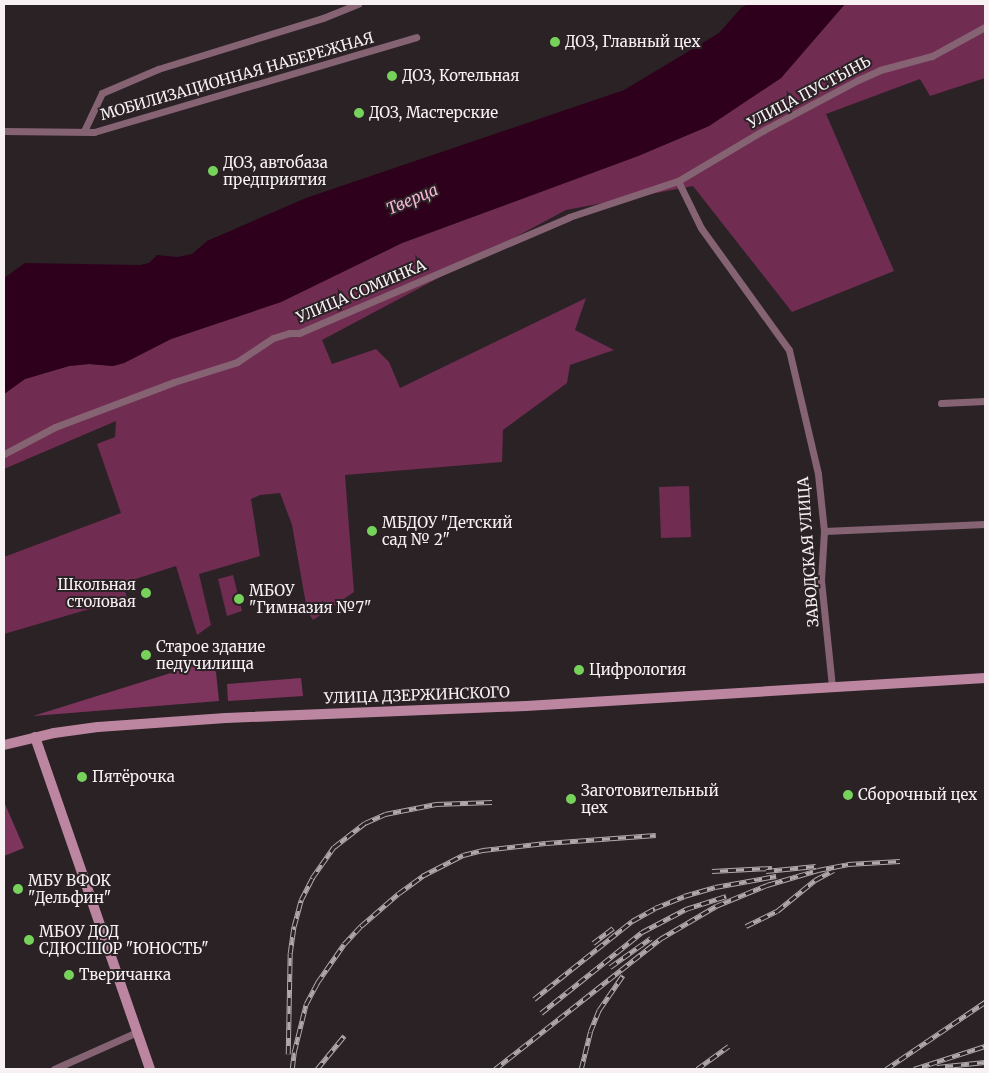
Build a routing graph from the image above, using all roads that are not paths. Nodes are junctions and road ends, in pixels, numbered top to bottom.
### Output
1 (358, 4) edge
2 (985, 27) edge
3 (416, 37) dead end
4 (4, 131) edge
5 (84, 131) junction
6 (678, 181) junction
7 (985, 401) edge
8 (941, 403) dead end
9 (4, 454) edge
10 (985, 524) edge
11 (824, 531) junction
12 (985, 678) edge
13 (832, 687) junction
14 (35, 737) junction
15 (4, 745) edge
16 (137, 1032) junction
17 (54, 1069) edge
18 (150, 1069) edge

1 - 5 street
2 - 6 street, УЛИЦА ПУСТЫНЬ
3 - 5 street, МОБИЛИЗАЦИОННАЯ НАБЕРЕЖНАЯ
4 - 5 street, МОБИЛИЗАЦИОННАЯ НАБЕРЕЖНАЯ
6 - 9 street, УЛИЦА СОМИНКА
6 - 11 street, ЗАВОДСКАЯ УЛИЦА
7 - 8 street
10 - 11 street
11 - 13 street, ЗАВОДСКАЯ УЛИЦА
12 - 13 main road, УЛИЦА ДЗЕРЖИНСКОГО
13 - 14 main road, УЛИЦА ДЗЕРЖИНСКОГО
14 - 15 main road, УЛИЦА ДЗЕРЖИНСКОГО
14 - 16 main road
16 - 17 street
16 - 18 main road

